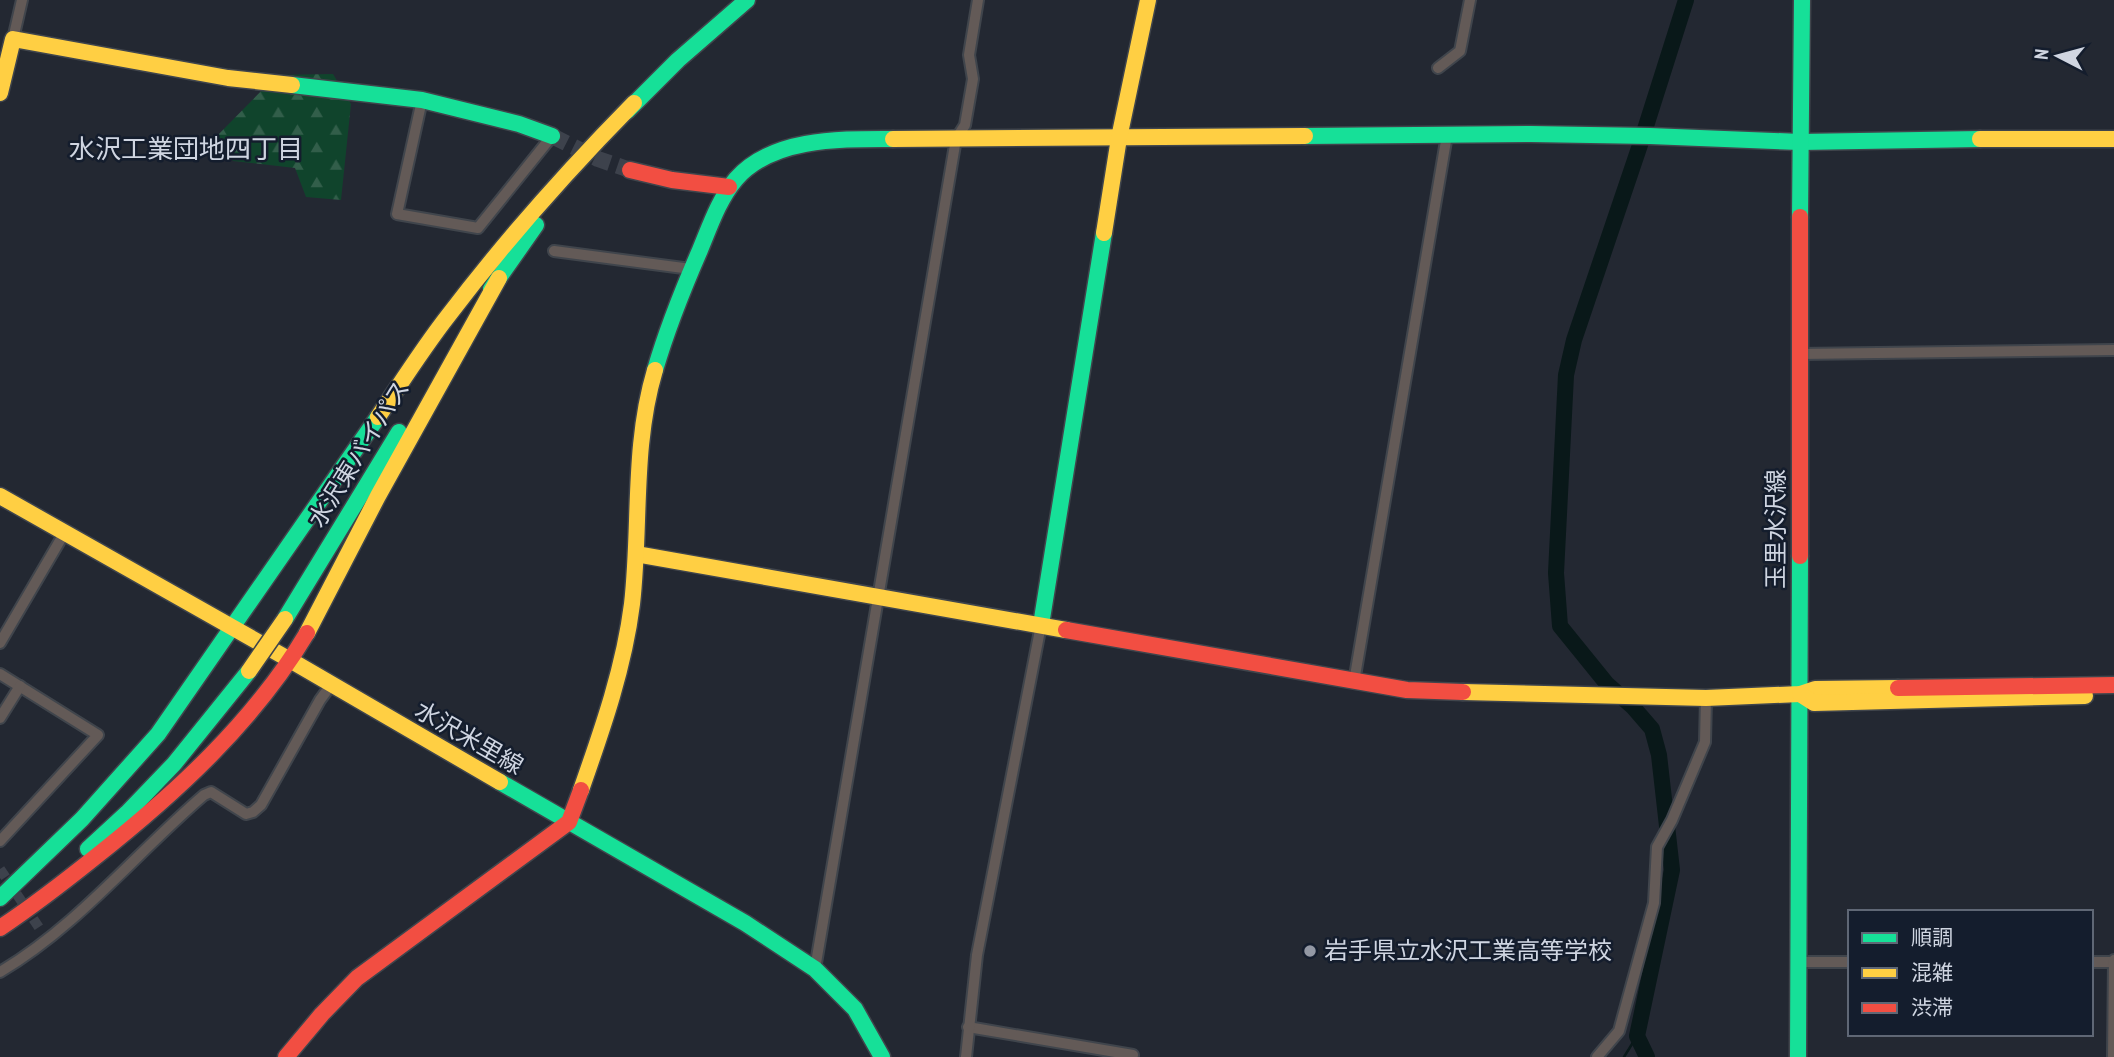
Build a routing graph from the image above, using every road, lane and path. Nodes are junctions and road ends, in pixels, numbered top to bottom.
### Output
1 (22, 0) edge
2 (747, 0) edge
3 (978, 0) edge
4 (1148, 0) edge
5 (1470, 0) edge
6 (1802, 0) edge
7 (13, 39) junction
8 (1438, 68) dead end
9 (0, 93) edge
10 (422, 100) junction
11 (634, 103) junction
12 (1447, 135) junction
13 (552, 136) joint
14 (1119, 138) junction
15 (956, 139) junction
16 (2114, 139) edge
17 (1800, 142) junction
18 (629, 170) tunnel mouth
19 (729, 187) junction
20 (554, 251) dead end
21 (691, 269) junction
22 (499, 278) junction
23 (2114, 350) edge
24 (1798, 354) junction
25 (0, 496) edge
26 (65, 532) junction
27 (636, 554) junction
28 (878, 597) junction
29 (1041, 625) junction
30 (232, 626) junction
31 (0, 643) edge
32 (290, 660) junction
33 (0, 674) edge
34 (1354, 682) junction
35 (331, 685) junction
36 (2114, 685) edge
37 (20, 686) junction
38 (1800, 694) junction
39 (2114, 696) edge
40 (1706, 698) junction
41 (0, 718) edge
42 (569, 822) junction
43 (0, 841) edge
44 (0, 898) edge
45 (0, 920) edge
46 (0, 928) edge
47 (2114, 961) edge
48 (1798, 962) junction
49 (1848, 962) edge
50 (2093, 962) edge
51 (815, 969) junction
52 (0, 972) edge
53 (968, 1027) junction
54 (1133, 1055) edge
55 (286, 1057) edge
56 (882, 1057) edge
57 (966, 1057) edge
58 (1597, 1057) edge
59 (1798, 1057) edge
60 (2113, 1057) edge

1 - 7 street
2 - 11 main road, 水沢東バイパス
3 - 15 street
4 - 14 main road
5 - 8 street
6 - 17 main road, 玉里水沢線
7 - 9 main road
7 - 10 main road
10 - 13 main road
10 - 13 street
11 - 22 main road, 水沢東バイパス
11 - 30 main road
12 - 14 main road
12 - 17 main road
12 - 34 street
14 - 15 main road
14 - 29 main road
15 - 19 main road
15 - 28 street
16 - 17 main road
17 - 24 main road, 玉里水沢線
18 - 19 main road
19 - 21 main road
20 - 21 street
21 - 27 main road
22 - 32 main road
22 - 45 main road, 水沢東バイパス, bridge
23 - 24 street
24 - 38 main road, 玉里水沢線
25 - 26 main road, 水沢米里線
26 - 30 main road, 水沢米里線
26 - 31 street
27 - 28 main road
27 - 42 main road
28 - 29 main road
28 - 51 street
29 - 34 main road
29 - 53 street
30 - 32 main road, 水沢米里線
30 - 44 main road
32 - 35 main road, 水沢米里線
32 - 46 main road
33 - 37 street
34 - 40 main road
35 - 42 main road, 水沢米里線
35 - 52 street
36 - 38 main road
37 - 41 street
37 - 43 street
38 - 39 main road
38 - 40 main road
38 - 48 main road, 玉里水沢線
40 - 58 street
42 - 51 main road, 水沢米里線
42 - 55 main road
47 - 50 street
47 - 60 street
48 - 49 street
48 - 59 main road, 玉里水沢線
51 - 56 main road, 水沢米里線
53 - 54 street
53 - 57 street

